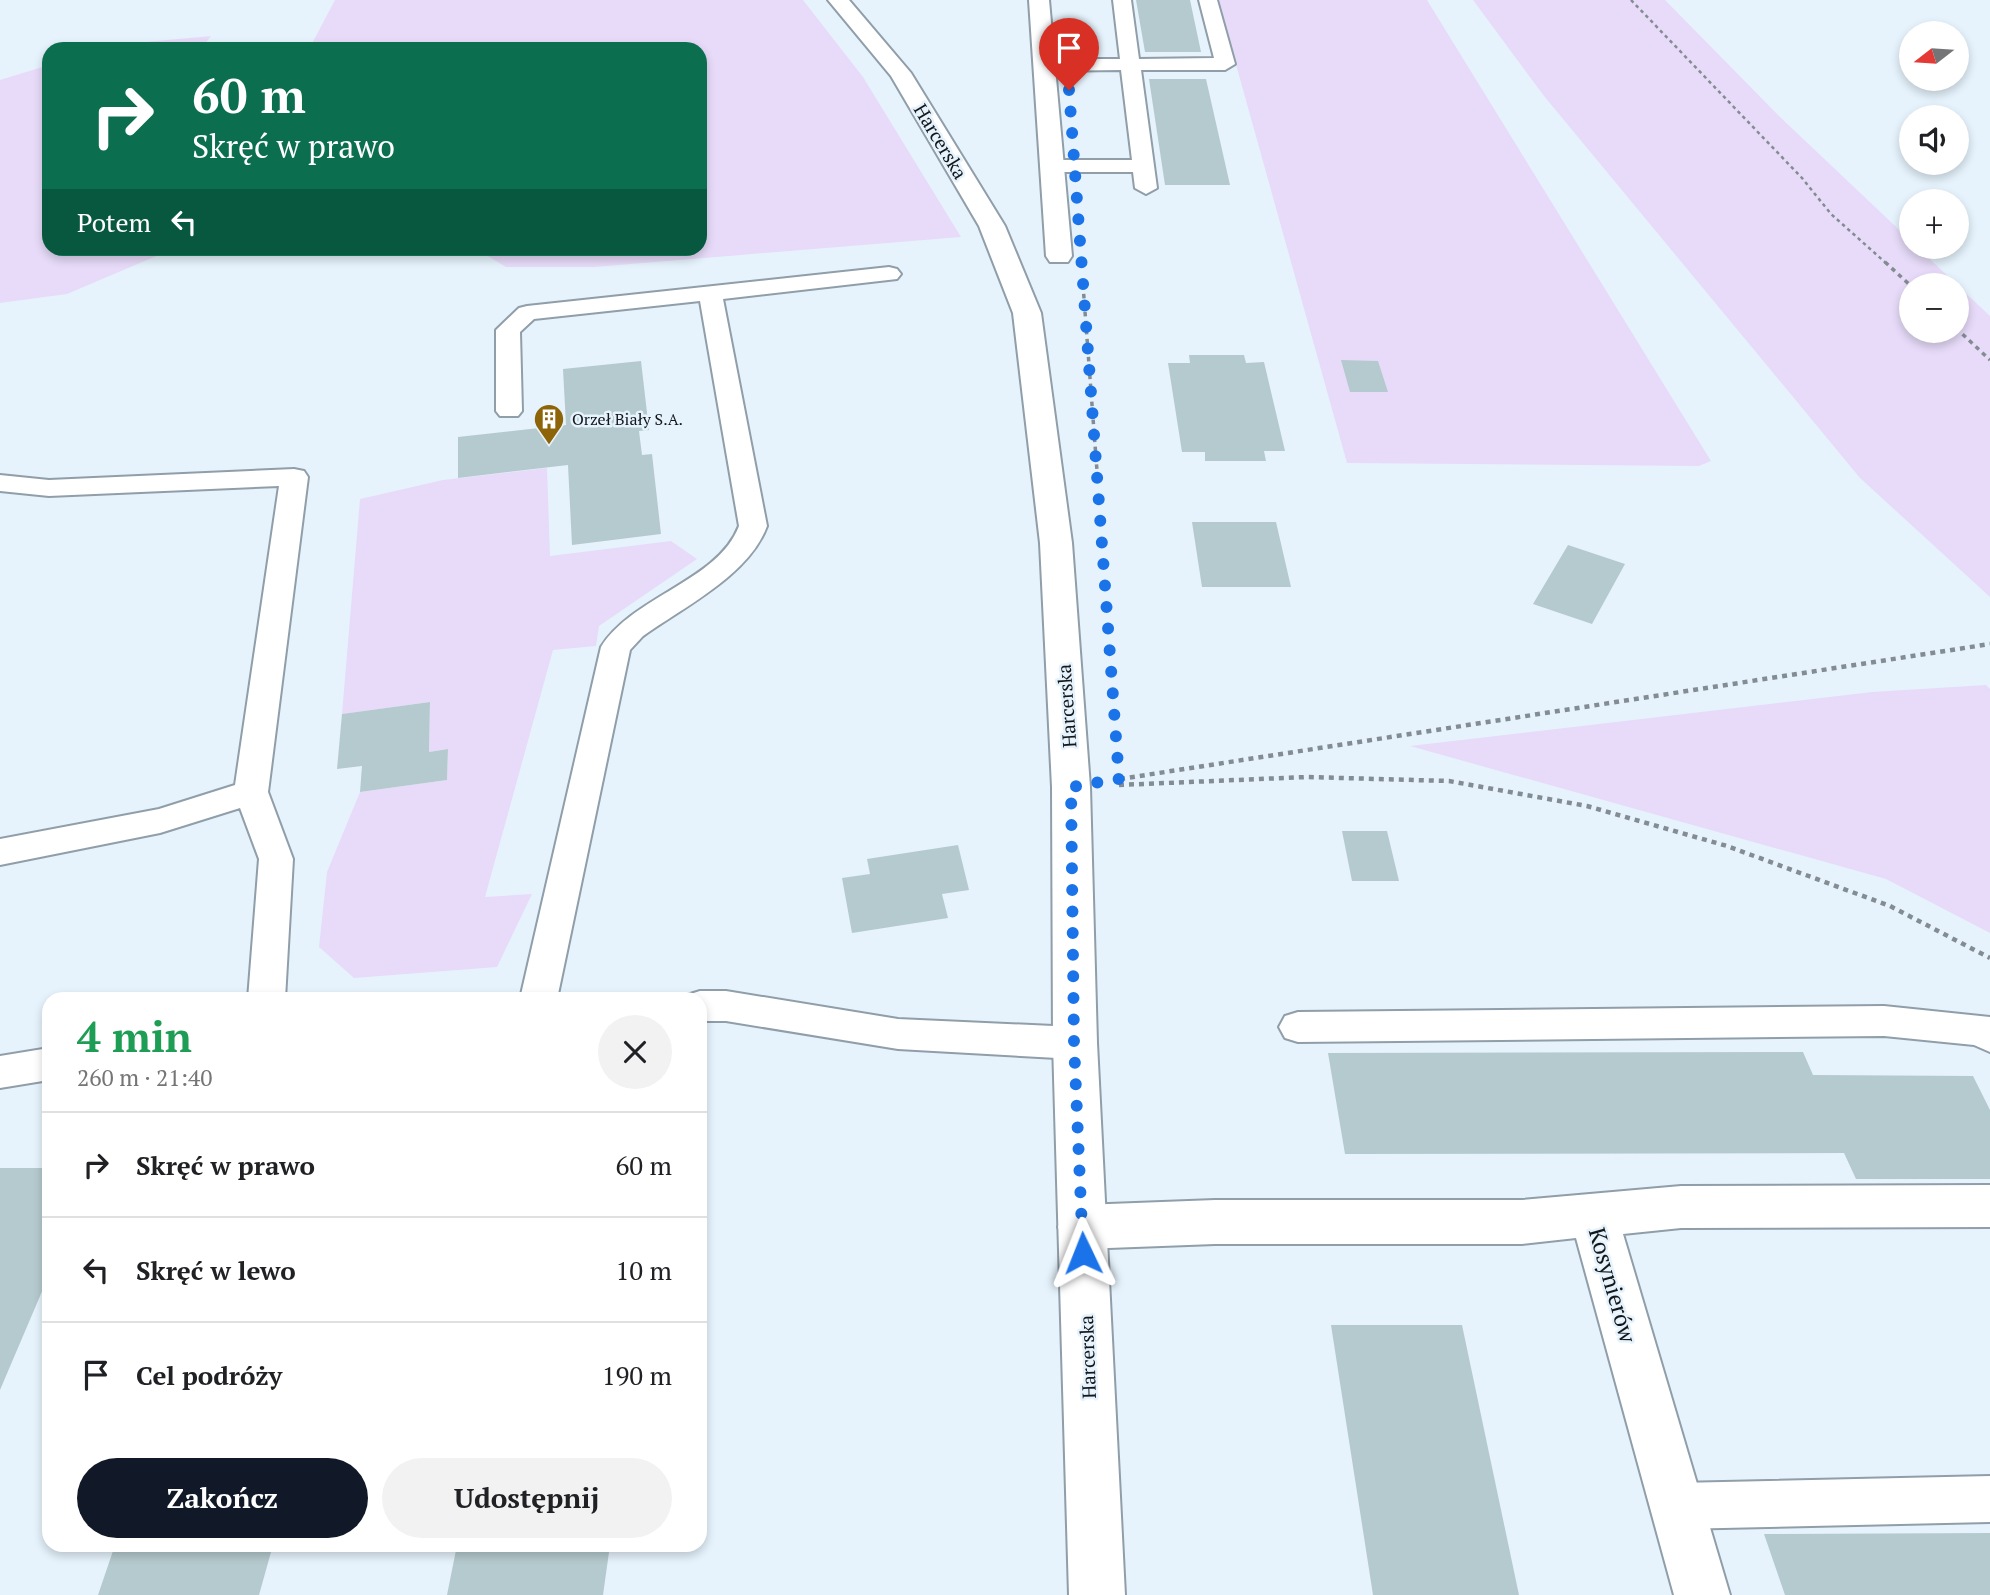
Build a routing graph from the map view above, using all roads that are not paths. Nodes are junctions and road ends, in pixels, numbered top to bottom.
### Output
1 (838, 0) edge
2 (1039, 0) edge
3 (1122, 0) edge
4 (1208, 0) edge
5 (1044, 65) junction
6 (1131, 66) junction
7 (1052, 166) junction
8 (1144, 166) junction
9 (1146, 188) dead end
10 (1059, 256) dead end
11 (889, 274) dead end
12 (710, 293) junction
13 (509, 411) dead end
14 (0, 483) edge
15 (251, 792) junction
16 (0, 852) edge
17 (266, 992) edge
18 (539, 992) edge
19 (707, 1006) edge
20 (1298, 1027) dead end
21 (1990, 1036) edge
22 (1074, 1043) junction
23 (42, 1065) edge
24 (0, 1072) edge
25 (1990, 1206) edge
26 (1594, 1217) junction
27 (1082, 1227) junction
28 (1990, 1499) edge
29 (1677, 1506) junction
30 (1097, 1595) edge
31 (1702, 1595) edge

1 - 22 main road, Harcerska
2 - 5 main road
3 - 6 lane
4 - 6 lane
5 - 6 lane
5 - 7 main road
6 - 8 lane
7 - 8 lane
7 - 10 main road
8 - 9 lane
11 - 12 lane
12 - 13 lane
12 - 18 lane
14 - 15 lane
15 - 16 lane
15 - 17 lane
19 - 22 lane
20 - 21 lane
22 - 27 main road, Harcerska
23 - 24 lane
25 - 26 main road
26 - 27 main road, Kosynierów
26 - 29 main road, Kosynierów
27 - 30 main road, Harcerska
28 - 29 lane
29 - 31 main road, Kosynierów

